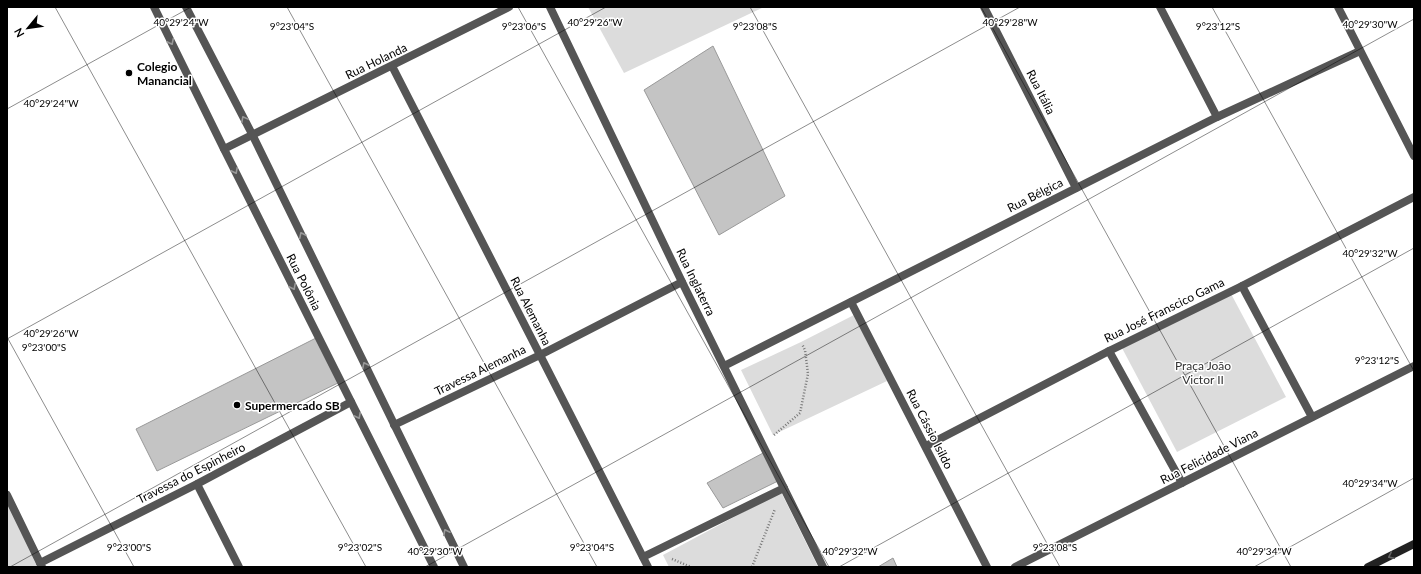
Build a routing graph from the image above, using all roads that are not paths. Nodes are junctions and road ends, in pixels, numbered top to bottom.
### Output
1 (154, 7) edge
2 (186, 7) edge
3 (509, 7) edge
4 (550, 7) edge
5 (984, 7) edge
6 (1160, 7) edge
7 (1338, 7) edge
8 (1360, 51) junction
9 (392, 66) junction
10 (1217, 117) junction
11 (252, 134) junction
12 (224, 149) junction
13 (1414, 156) edge
14 (1076, 188) junction
15 (1414, 197) edge
16 (682, 282) junction
17 (1242, 286) junction
18 (851, 302) junction
19 (1109, 351) junction
20 (540, 354) junction
21 (724, 366) junction
22 (1414, 366) edge
23 (351, 402) junction
24 (1312, 417) junction
25 (394, 425) junction
26 (926, 446) junction
27 (1182, 483) junction
28 (198, 484) junction
29 (784, 488) junction
30 (7, 496) edge
31 (1414, 544) edge
32 (643, 557) junction
33 (41, 565) edge
34 (240, 567) edge
35 (434, 567) edge
36 (464, 567) edge
37 (648, 567) edge
38 (823, 567) edge
39 (987, 567) edge
40 (1015, 567) edge
41 (1368, 567) edge

1 -> 12 street, Rua Polônia
11 -> 2 street, Rua Polônia
3 - 9 street, Rua Holanda
4 - 16 street, Rua Inglaterra
5 - 14 street, Rua Itália
6 - 10 street
7 - 8 street
8 - 10 street, Rua Bélgica
8 - 13 street
9 - 11 street, Rua Holanda
9 - 20 street, Rua Alemanha
10 - 14 street, Rua Bélgica
11 - 12 street, Rua Holanda
25 -> 11 street, Rua Polônia
12 -> 23 street, Rua Polônia
14 - 18 street, Rua Bélgica
15 - 17 street, Rua José Franscico Gama
16 - 20 street, Travessa Alemanha
16 - 21 street, Rua Inglaterra
17 - 19 street, Rua José Franscico Gama
17 - 24 street
18 - 21 street, Rua Bélgica
18 - 26 street, Rua Cássio Isildo
19 - 26 street, Rua José Franscico Gama
19 - 27 street
20 - 25 street, Travessa Alemanha
20 - 32 street, Rua Alemanha
21 - 29 street, Rua Inglaterra
22 - 24 street, Rua Felicidade Viana
23 - 28 street, Travessa do Espinheiro
23 -> 35 street, Rua Polônia
24 - 27 street, Rua Felicidade Viana
36 -> 25 street, Rua Polônia
26 - 39 street, Rua Cássio Isildo
27 - 40 street, Rua Felicidade Viana
28 - 33 street, Travessa do Espinheiro
28 - 34 street
29 - 32 street
29 - 38 street, Rua Inglaterra
30 - 33 street
31 -> 41 main road
32 - 37 street, Rua Alemanha

